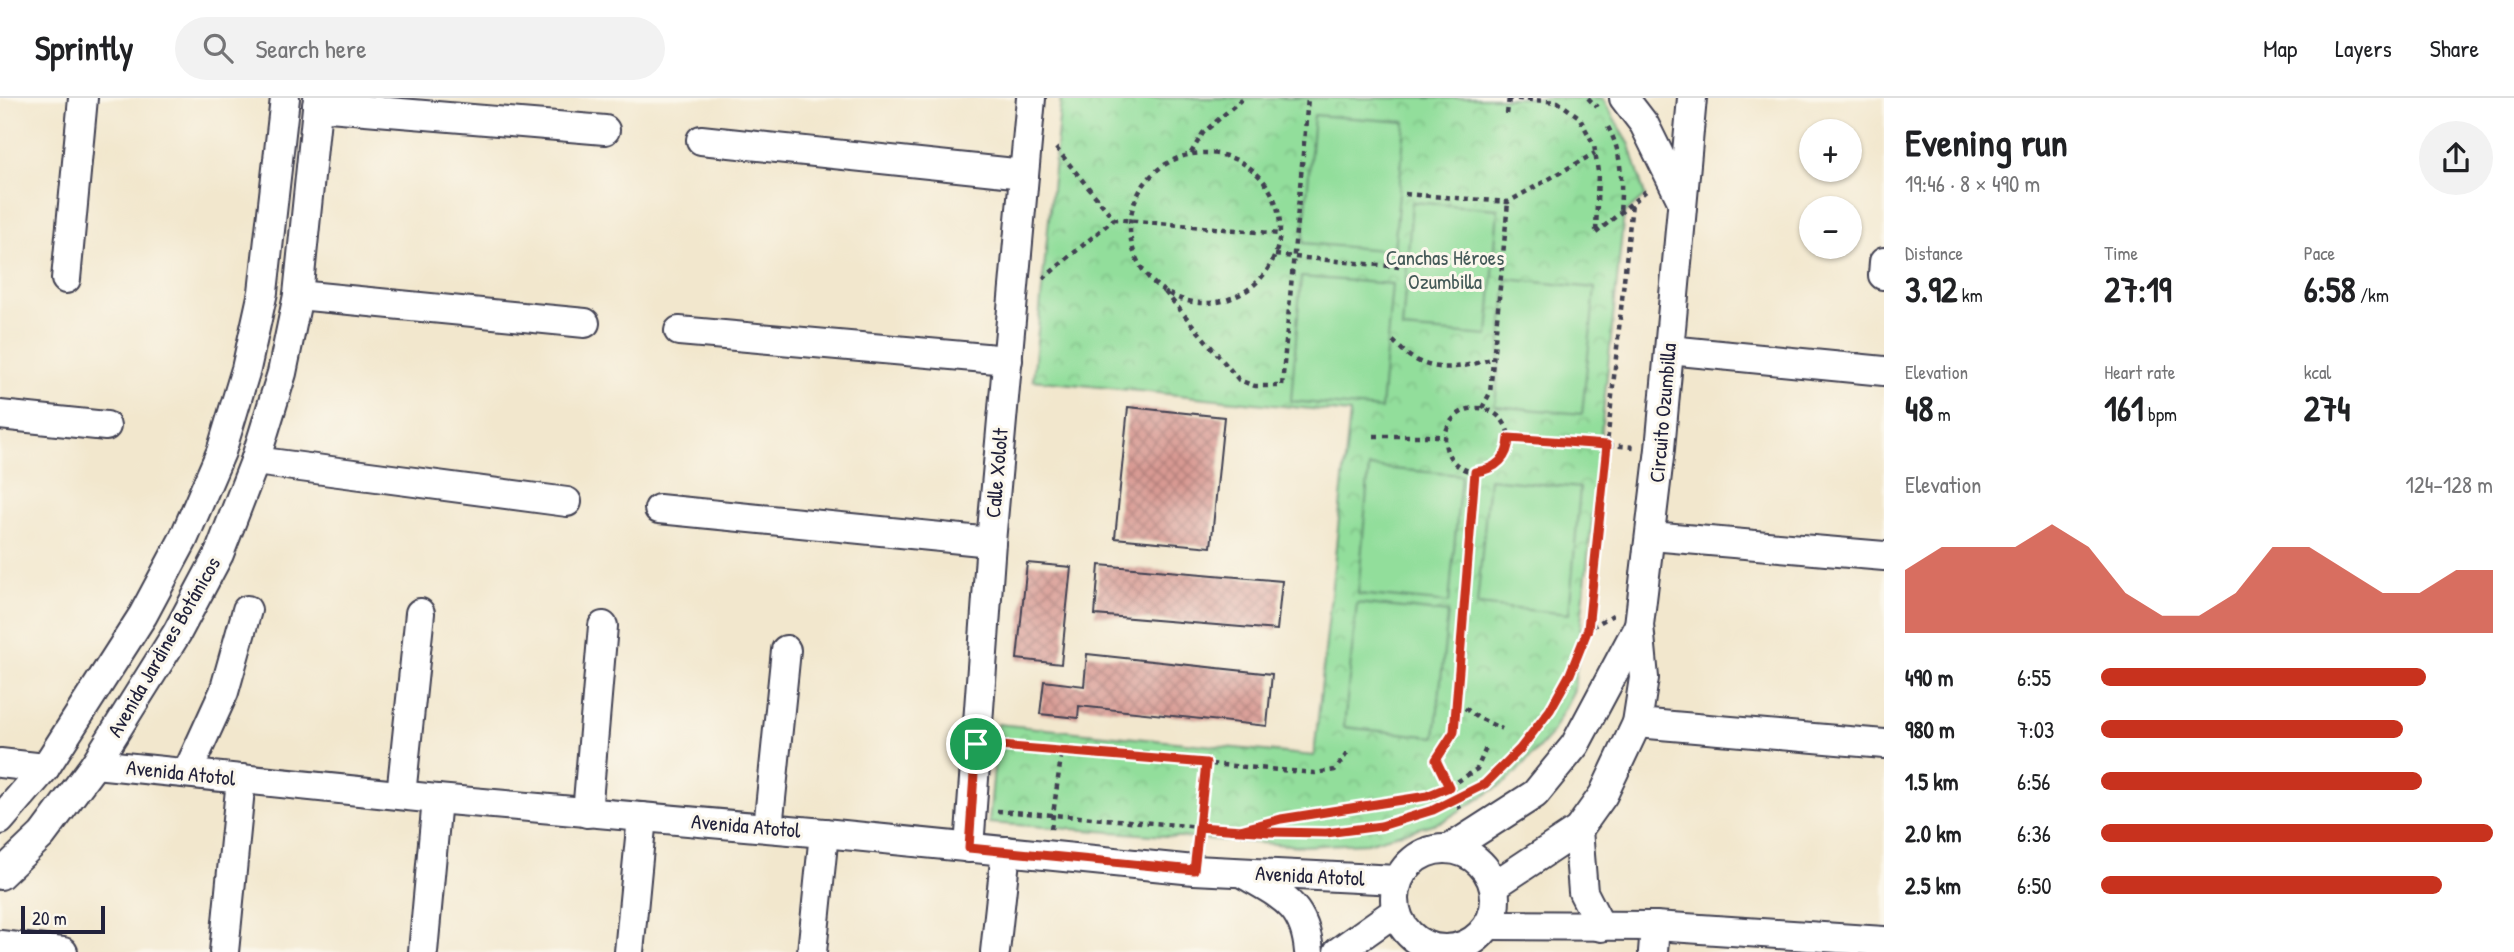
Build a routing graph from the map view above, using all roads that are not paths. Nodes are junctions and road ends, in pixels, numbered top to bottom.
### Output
1 (83, 98) edge
2 (285, 98) edge
3 (1624, 98) edge
4 (1692, 98) edge
5 (317, 102) edge
6 (1030, 107) edge
7 (605, 130) dead end
8 (701, 140) dead end
9 (1024, 174) junction
10 (1682, 201) junction
11 (65, 279) dead end
12 (298, 295) junction
13 (585, 323) dead end
14 (679, 331) dead end
15 (1669, 350) junction
16 (1008, 360) junction
17 (1884, 371) edge
18 (0, 415) edge
19 (106, 426) dead end
20 (255, 461) junction
21 (567, 502) dead end
22 (659, 509) dead end
23 (1651, 536) junction
24 (991, 542) junction
25 (1884, 556) edge
26 (247, 610) dead end
27 (1641, 612) junction
28 (420, 613) dead end
29 (603, 626) dead end
30 (786, 650) dead end
31 (1637, 723) junction
32 (1884, 744) edge
33 (0, 763) edge
34 (95, 764) junction
35 (45, 768) junction
36 (187, 773) junction
37 (241, 779) junction
38 (401, 795) junction
39 (438, 799) junction
40 (587, 813) junction
41 (642, 817) junction
42 (0, 820) edge
43 (768, 828) junction
44 (1577, 830) junction
45 (824, 833) junction
46 (1461, 842) junction
47 (969, 848) junction
48 (1006, 852) junction
49 (1241, 873) junction
50 (0, 875) edge
51 (1397, 880) junction
52 (1495, 885) junction
53 (1396, 911) junction
54 (1489, 925) junction
55 (1601, 927) junction
56 (1654, 939) edge
57 (1884, 941) edge
58 (0, 945) edge
59 (1838, 945) edge
60 (1441, 950) edge
61 (64, 952) edge
62 (224, 952) edge
63 (423, 952) edge
64 (629, 952) edge
65 (812, 952) edge
66 (995, 952) edge
67 (1309, 952) edge
68 (1338, 952) edge

1 - 11 street
2 - 35 street, Avenida Jardines Botánicos
3 - 10 street, Circuito Ozumbilla
4 - 10 street, Circuito Ozumbilla
5 - 7 street
5 - 12 street, Avenida Jardines Botánicos
6 - 9 street, Calle Xololt
8 - 9 street
9 - 16 street, Calle Xololt
10 - 15 street, Circuito Ozumbilla
12 - 13 street
12 - 20 street, Avenida Jardines Botánicos
14 - 16 street
15 - 17 street
15 - 23 street, Circuito Ozumbilla
16 - 24 street, Calle Xololt
18 - 19 street
20 - 21 street
20 - 34 street, Avenida Jardines Botánicos
22 - 24 street
23 - 25 street
23 - 27 street, Circuito Ozumbilla
24 - 47 street, Calle Xololt
26 - 36 street
27 - 31 street, Circuito Ozumbilla
27 - 46 street, Circuito Ozumbilla
28 - 38 street
29 - 40 street
30 - 43 street
31 - 32 street
31 - 44 street, Circuito Ozumbilla
33 - 35 street
34 - 36 street, Avenida Atotol
34 - 50 street, Avenida Jardines Botánicos
35 - 42 street, Avenida Jardines Botánicos
36 - 37 street, Avenida Atotol
37 - 38 street, Avenida Atotol
37 - 62 street
38 - 39 street, Avenida Atotol
39 - 40 street, Avenida Atotol
39 - 63 street
40 - 41 street, Avenida Atotol
41 - 43 street, Avenida Atotol
41 - 64 street
43 - 45 street, Avenida Atotol
44 - 52 street, Circuito Ozumbilla
44 - 55 street
45 - 47 street, Avenida Atotol
45 - 65 street
46 - 51 street
46 - 52 street
47 - 48 street, Avenida Atotol
48 - 49 street, Avenida Atotol
48 - 66 street
49 - 51 street, Avenida Atotol
49 - 67 street
51 - 53 street
52 - 54 street
53 - 60 street
53 - 68 street
54 - 55 street
54 - 60 street
55 - 56 street
56 - 59 street
57 - 59 street
58 - 61 street

